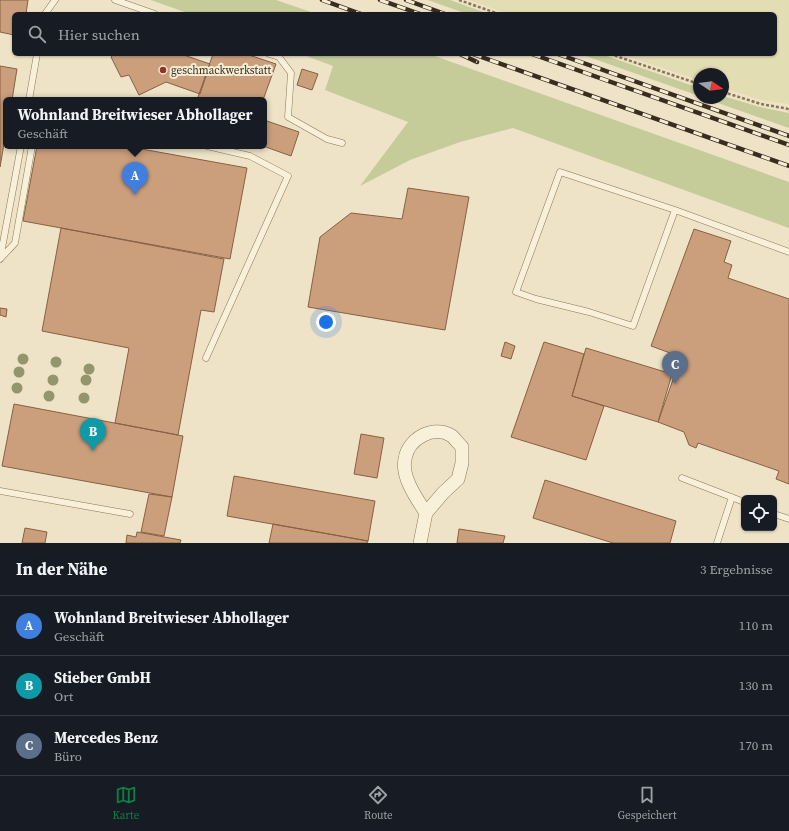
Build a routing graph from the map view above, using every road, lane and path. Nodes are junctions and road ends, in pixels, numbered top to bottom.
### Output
1 (55, 0) edge
2 (115, 0) edge
3 (459, 0) edge
4 (46, 12) edge
5 (149, 12) edge
6 (493, 12) edge
7 (38, 56) edge
8 (276, 56) edge
9 (616, 56) edge
10 (693, 82) edge
11 (729, 94) edge
12 (30, 97) edge
13 (789, 109) edge
14 (342, 143) dead end
15 (20, 149) edge
16 (31, 149) edge
17 (220, 149) edge
18 (675, 210) junction
19 (789, 252) edge
20 (0, 259) edge
21 (206, 358) dead end
22 (682, 478) dead end
23 (0, 491) edge
24 (732, 497) junction
25 (741, 501) edge
26 (426, 513) junction
27 (130, 514) dead end
28 (777, 515) edge
29 (789, 519) edge
30 (420, 543) edge
31 (717, 543) edge

1 - 4 lane
2 - 5 lane
3 - 6 path
7 - 12 lane
8 - 14 lane
9 - 10 path
11 - 13 path
15 - 20 lane
16 - 20 lane
17 - 21 lane
18 - 18 lane
18 - 19 lane
22 - 24 lane
23 - 27 lane
24 - 25 lane
24 - 31 lane
26 - 26 street
26 - 30 street
28 - 29 lane

